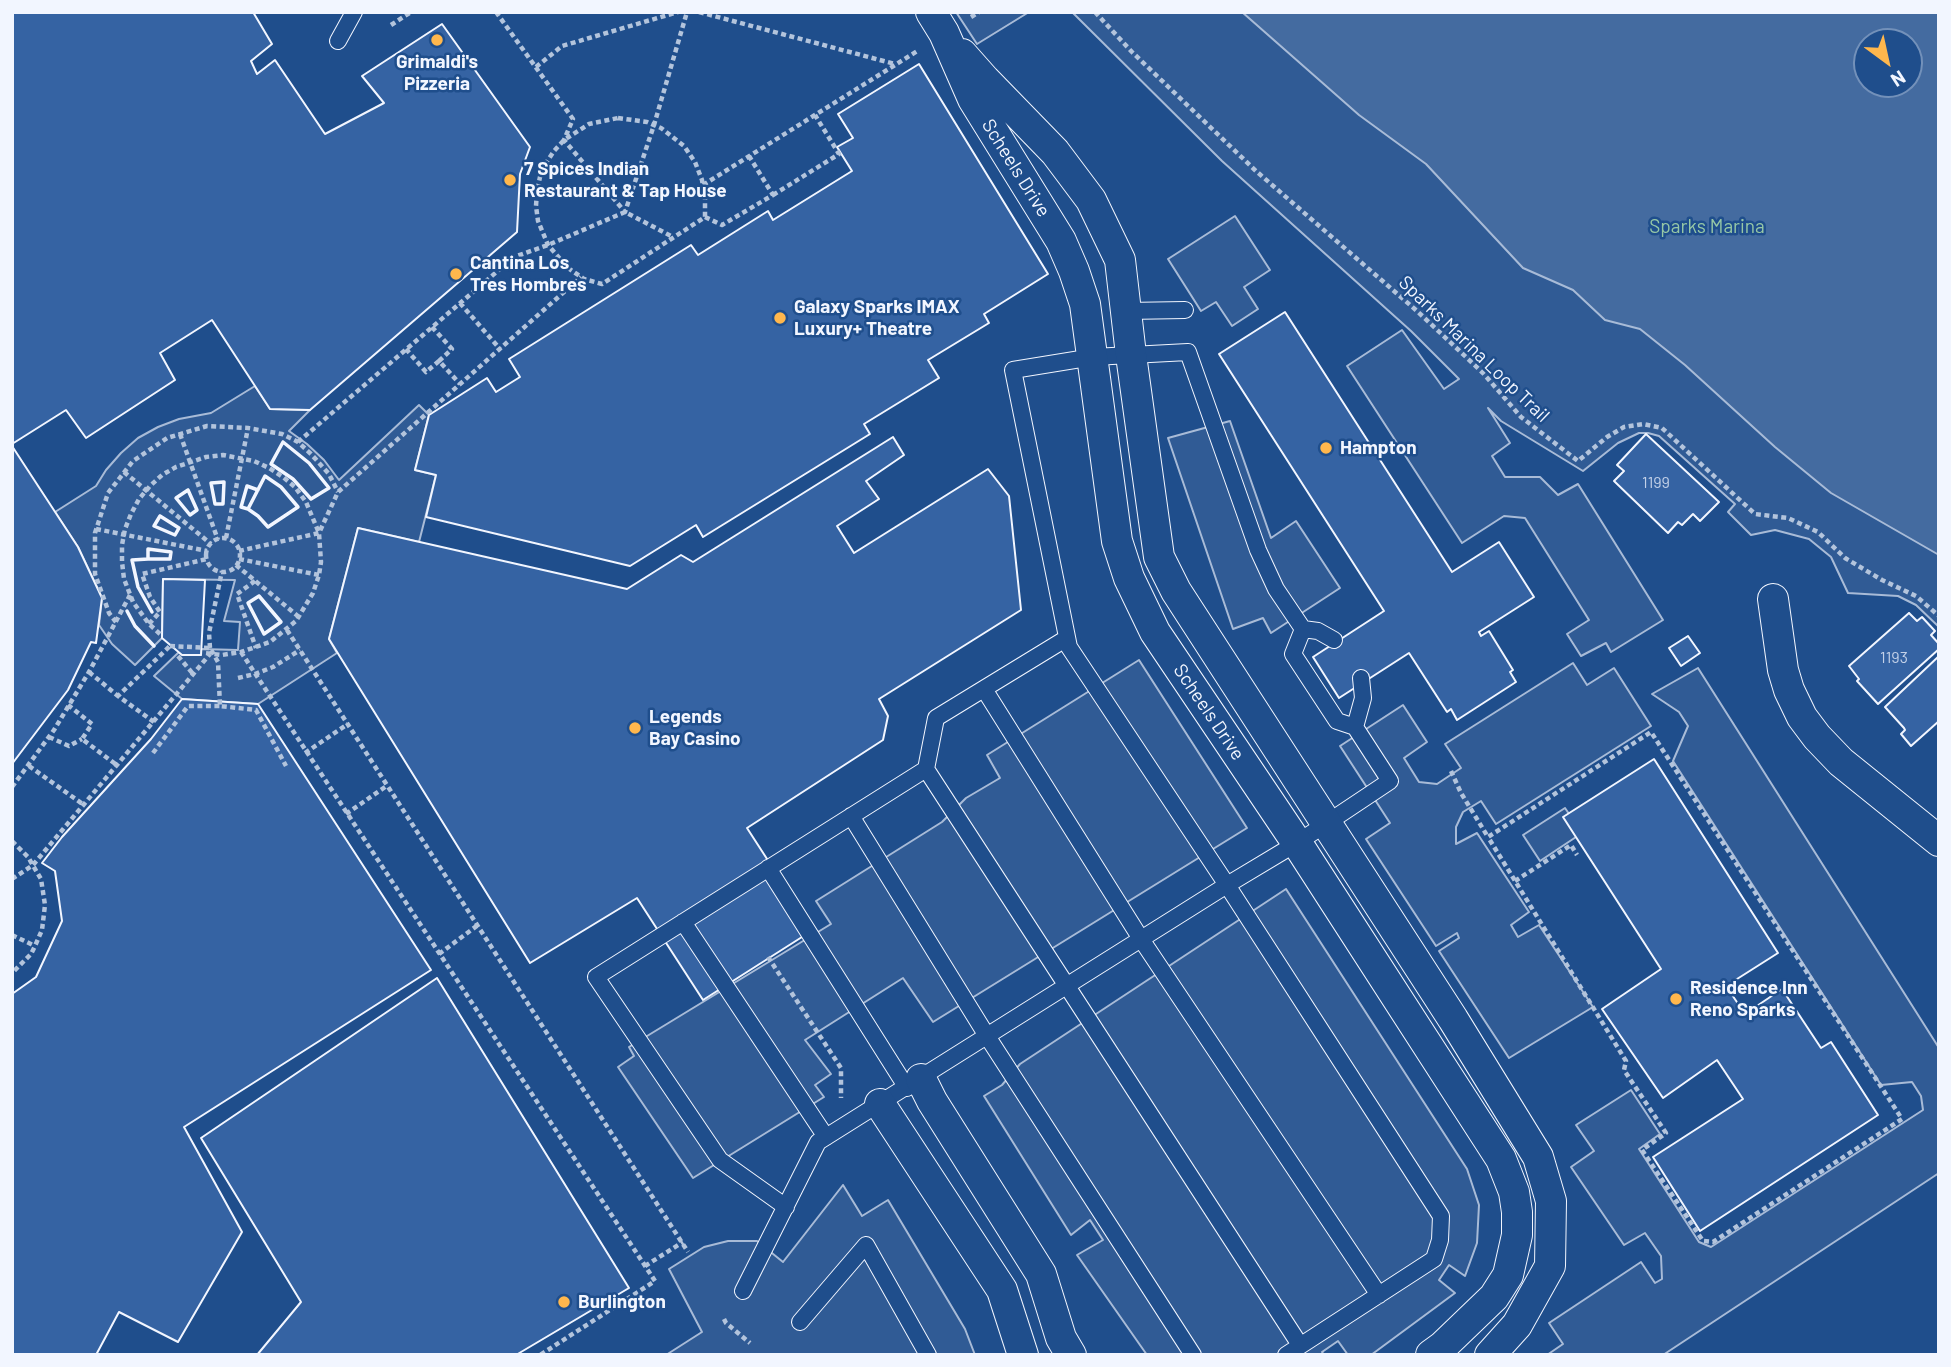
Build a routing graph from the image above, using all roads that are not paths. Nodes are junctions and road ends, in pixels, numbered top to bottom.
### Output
1 (354, 12) edge
2 (938, 23) edge
3 (338, 40) dead end
4 (1185, 310) dead end
5 (1126, 311) junction
6 (1131, 355) junction
7 (1093, 357) junction
8 (1138, 597) junction
9 (1773, 599) dead end
10 (1303, 629) junction
11 (1067, 638) junction
12 (1334, 640) dead end
13 (1361, 678) dead end
14 (984, 689) junction
15 (1355, 727) junction
16 (926, 769) junction
17 (851, 816) junction
18 (1327, 823) junction
19 (1939, 841) edge
20 (1297, 843) junction
21 (768, 868) junction
22 (1227, 885) junction
23 (683, 922) junction
24 (1141, 939) junction
25 (1068, 985) junction
26 (1453, 1019) junction
27 (987, 1036) junction
28 (914, 1083) junction
29 (880, 1104) junction
30 (826, 1137) junction
31 (786, 1207) junction
32 (743, 1291) dead end
33 (1379, 1295) junction
34 (800, 1322) dead end
35 (1300, 1345) junction
36 (928, 1355) edge
37 (1023, 1355) edge
38 (1071, 1355) edge
39 (1193, 1355) edge
40 (1286, 1355) edge
41 (1431, 1355) edge
42 (1490, 1355) edge

1 - 3 lane
2 - 5 street
2 - 7 street, Scheels Drive
4 - 5 lane
5 - 6 street
6 - 7 lane
6 - 10 lane
6 - 18 street
7 - 8 street, Scheels Drive
7 - 11 lane
8 - 18 street
8 - 20 street, Scheels Drive
9 - 19 street
10 - 12 lane
10 - 15 lane
11 - 14 lane
11 - 22 lane
13 - 15 lane
14 - 16 lane
14 - 24 lane
15 - 18 lane
16 - 17 lane
16 - 25 lane
17 - 21 lane
17 - 27 lane
18 - 20 lane
18 - 26 street
20 - 22 lane
20 - 26 street
20 - 41 street, Scheels Drive
21 - 23 lane
21 - 28 lane
22 - 24 lane
22 - 33 lane
23 - 30 lane
23 - 31 lane
24 - 25 lane
24 - 33 lane
25 - 27 lane
25 - 35 lane
26 - 42 street
27 - 28 lane
27 - 39 lane
28 - 29 lane
28 - 38 street
29 - 30 lane
29 - 37 street
30 - 31 lane
31 - 32 lane
33 - 35 lane
34 - 36 lane
35 - 40 lane

